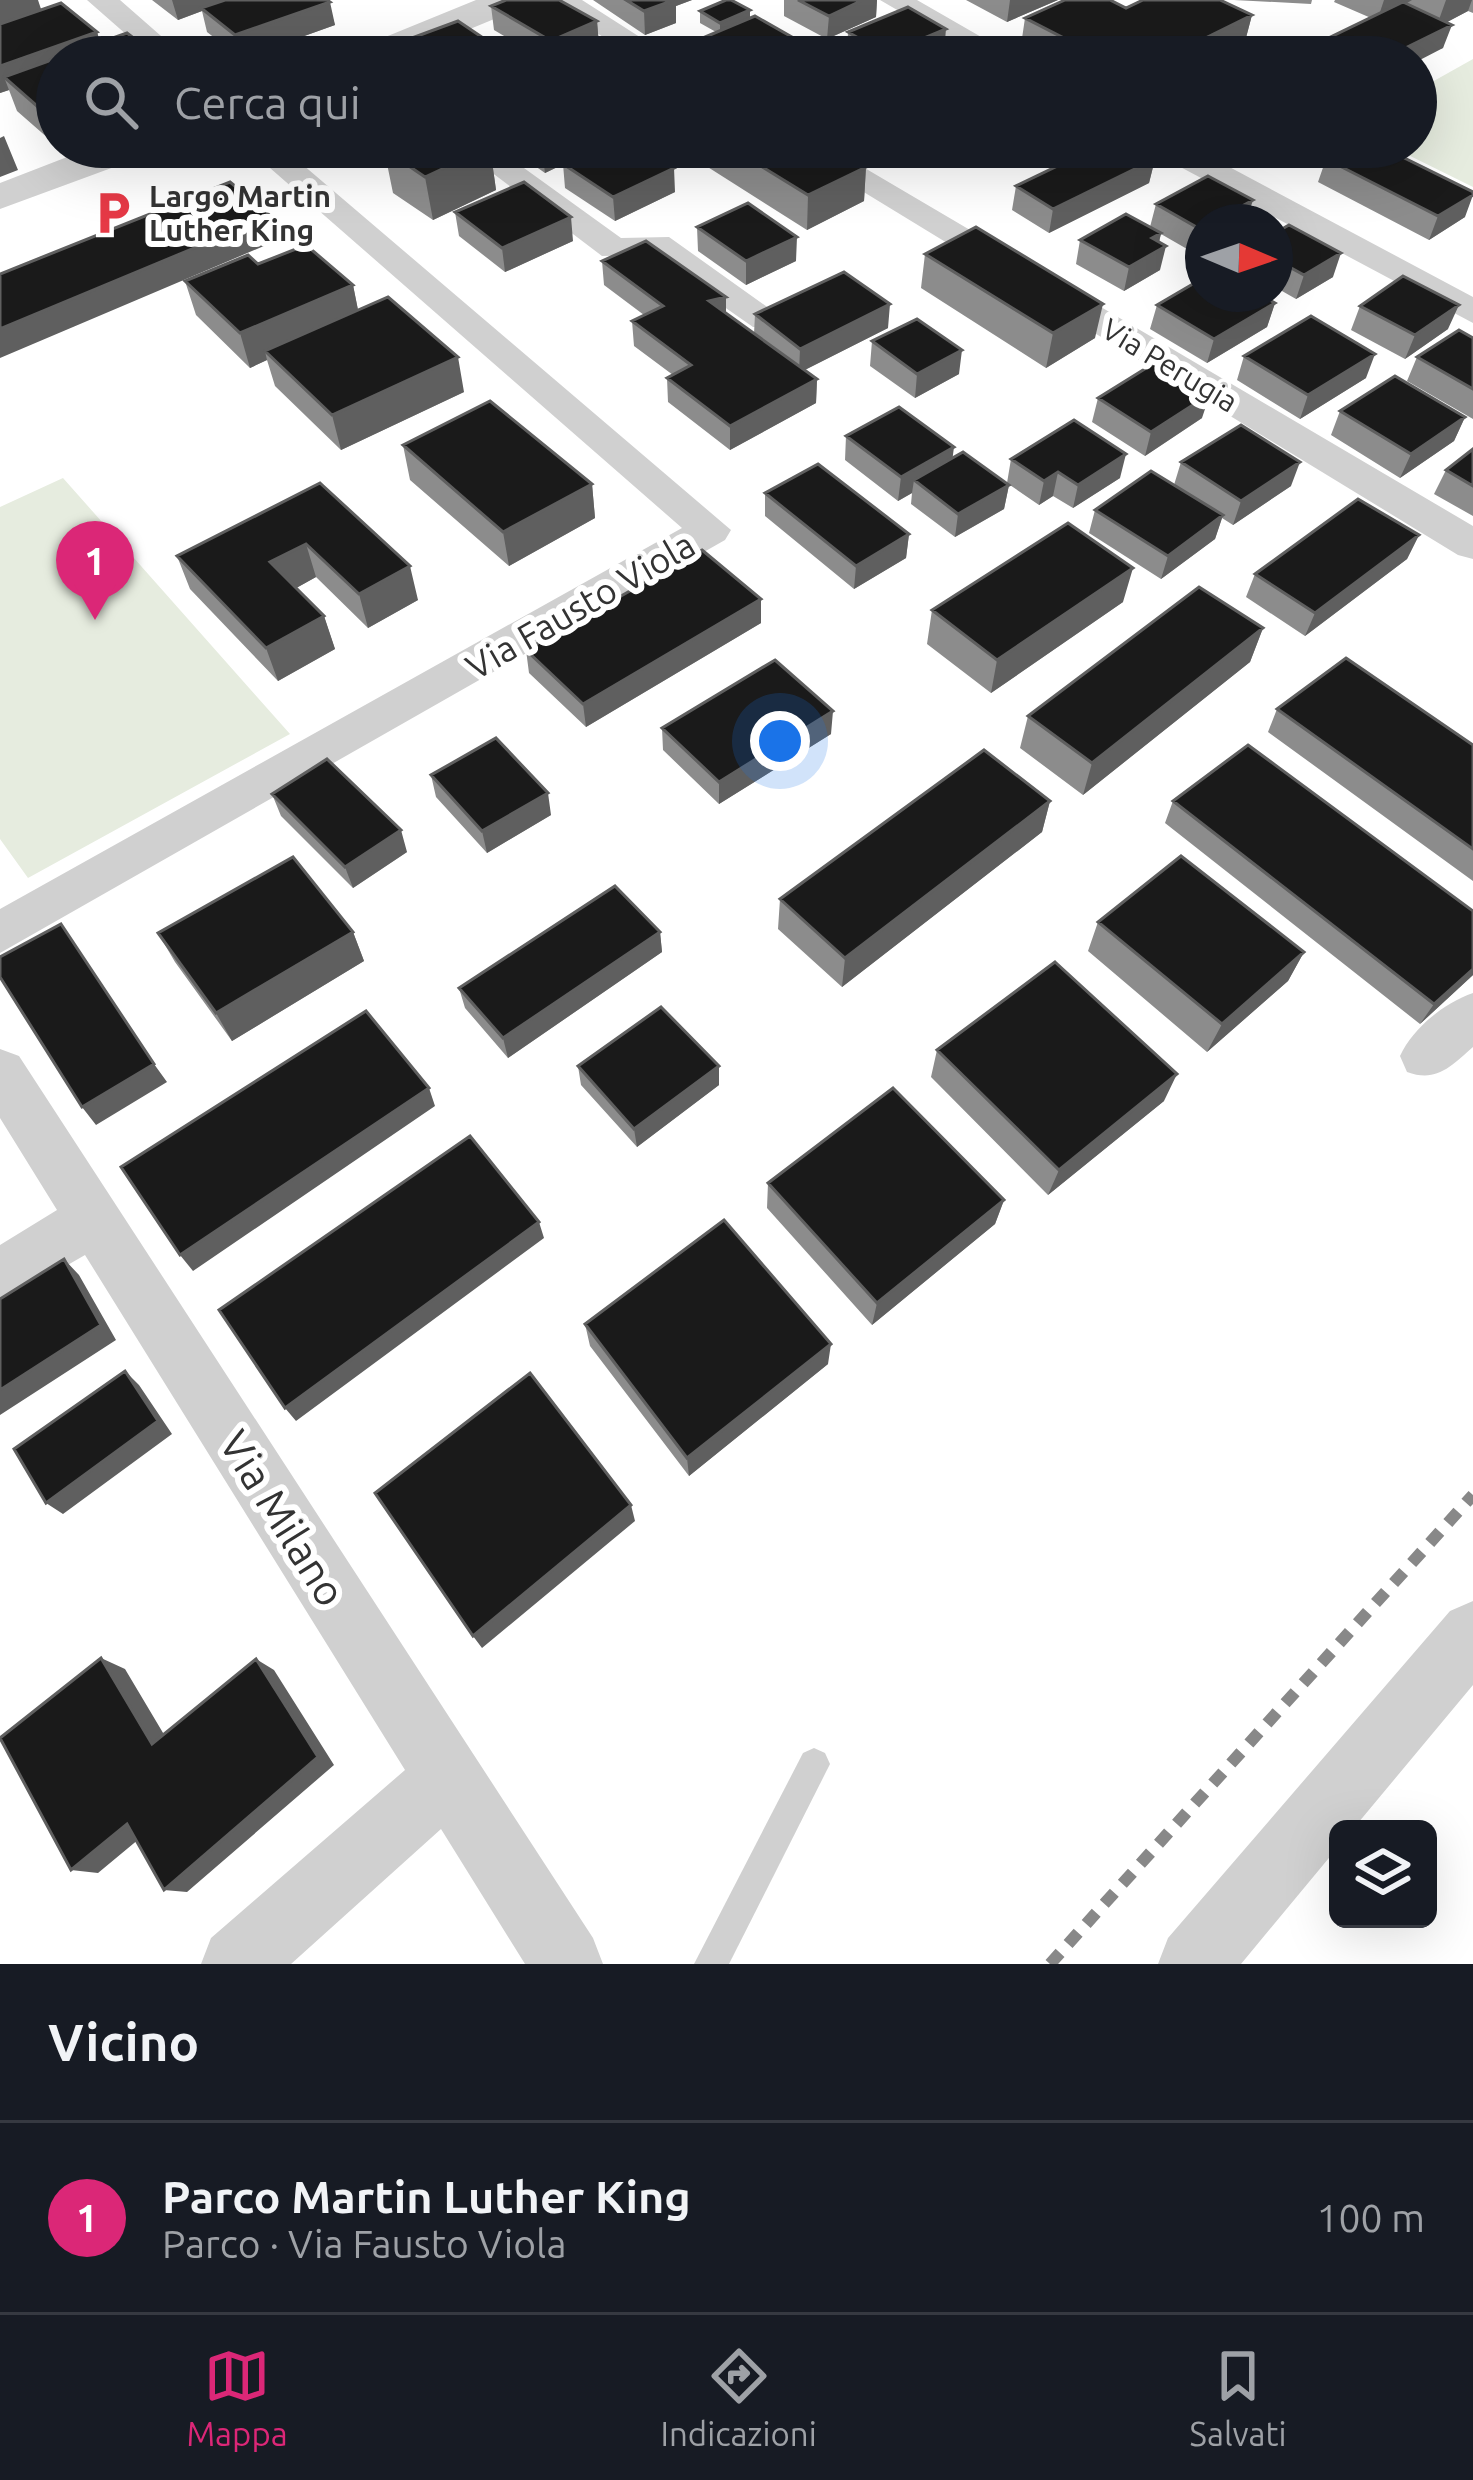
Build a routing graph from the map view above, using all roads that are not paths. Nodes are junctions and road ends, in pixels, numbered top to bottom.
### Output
1 (102, 0) edge
2 (508, 0) edge
3 (561, 0) edge
4 (895, 0) edge
5 (145, 36) edge
6 (420, 36) edge
7 (621, 36) edge
8 (962, 36) edge
9 (75, 168) edge
10 (287, 168) edge
11 (503, 168) edge
12 (841, 168) edge
13 (1207, 168) edge
14 (0, 197) edge
15 (1473, 312) edge
16 (766, 319) edge
17 (1473, 545) edge
18 (0, 933) edge
19 (1473, 1016) edge
20 (1426, 1057) dead end
21 (0, 1072) edge
22 (93, 1218) junction
23 (0, 1277) edge
24 (1473, 1634) edge
25 (814, 1764) dead end
26 (448, 1777) junction
27 (237, 1964) edge
28 (567, 1964) edge
29 (711, 1964) edge
30 (1194, 1964) edge

1 - 5 street
2 - 6 street
3 - 7 street
4 - 8 street
9 - 14 street
10 - 18 street, Via Fausto Viola
11 - 16 street
12 - 17 street, Via Perugia
13 - 15 street
19 - 20 street
21 - 22 street, Via Milano
22 - 23 street
22 - 26 street, Via Milano
24 - 30 street
25 - 29 lane
26 - 27 street
26 - 28 street, Via Milano

